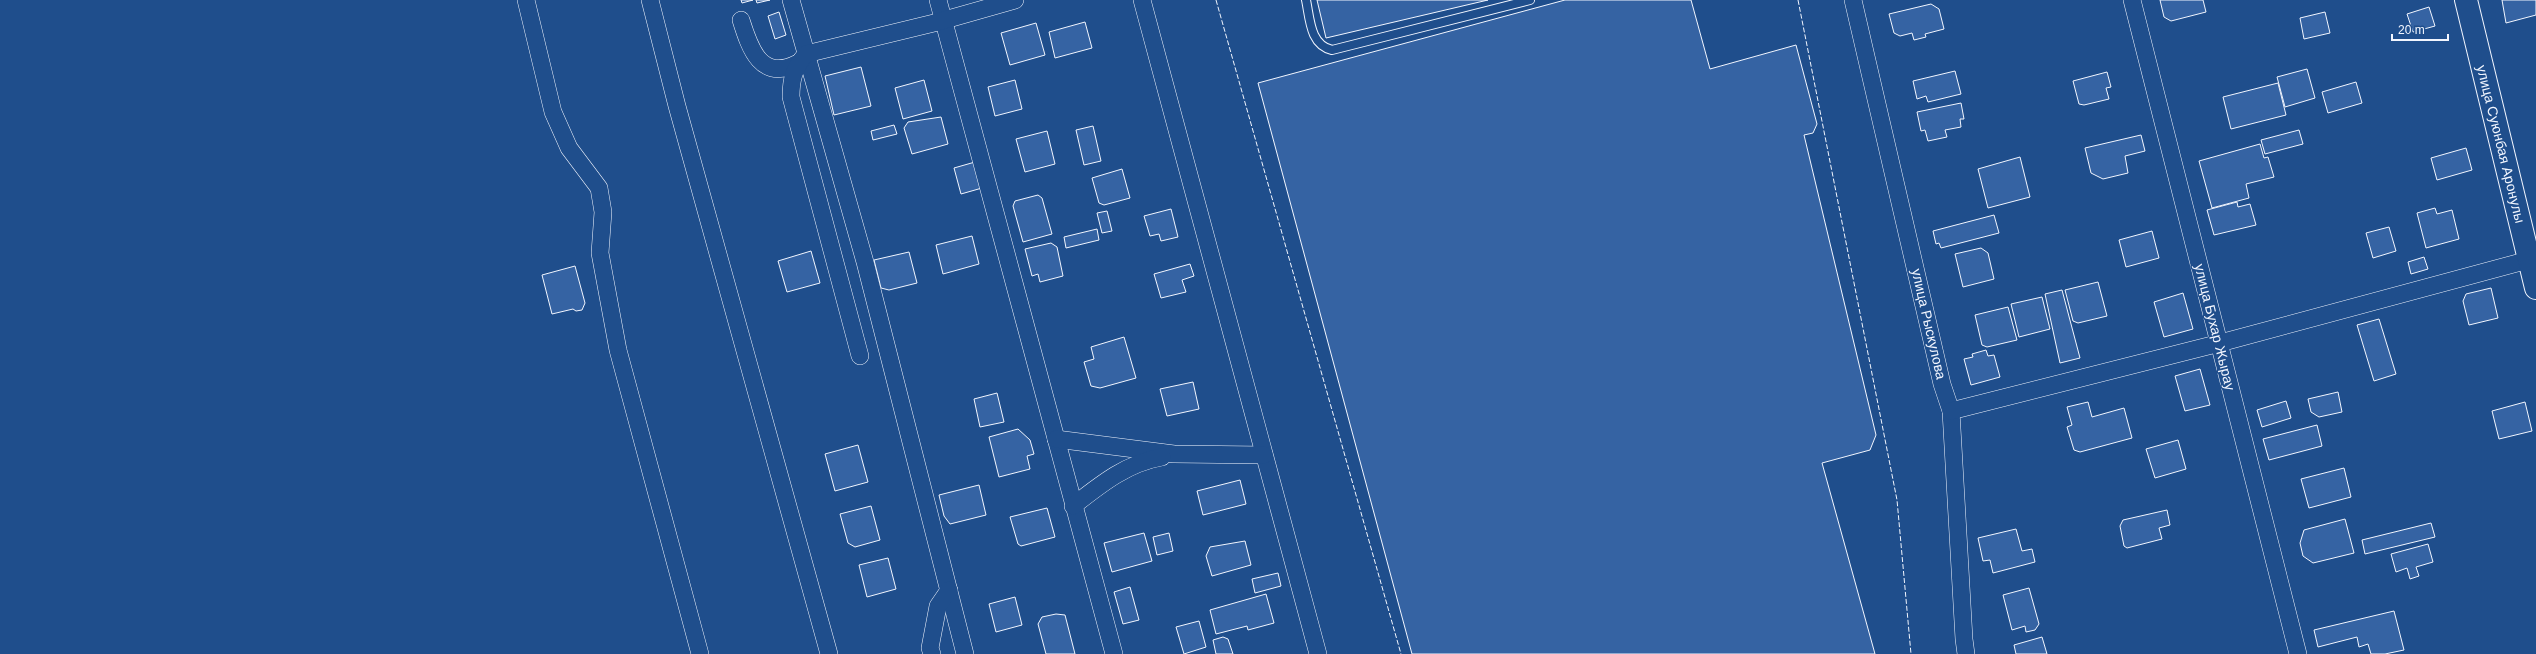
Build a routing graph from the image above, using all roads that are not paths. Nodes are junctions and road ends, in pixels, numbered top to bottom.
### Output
1 (526, 0) edge
2 (650, 0) edge
3 (792, 0) edge
4 (938, 0) edge
5 (1015, 0) edge
6 (1142, 0) edge
7 (1306, 0) edge
8 (1530, 0) edge
9 (1853, 0) edge
10 (2132, 0) edge
11 (2466, 0) edge
12 (741, 20) dead end
13 (943, 20) junction
14 (802, 59) junction
15 (2532, 259) edge
16 (2536, 288) edge
17 (2220, 342) junction
18 (860, 356) dead end
19 (1951, 411) junction
20 (1056, 439) junction
21 (1174, 454) junction
22 (1264, 455) junction
23 (1073, 506) junction
24 (948, 590) junction
25 (700, 654) edge
26 (829, 654) edge
27 (932, 654) edge
28 (965, 654) edge
29 (1114, 654) edge
30 (1318, 654) edge
31 (1966, 654) edge
32 (2298, 654) edge

1 - 25 street
2 - 26 street
3 - 14 street
4 - 13 street
5 - 13 street
6 - 22 street
7 - 8 lane
9 - 19 street, улица Рыскулова
10 - 17 street, улица Бухар Жырау
11 - 15 street, улица Суюнбая Аронулы
12 - 14 street
13 - 14 street
13 - 20 street
14 - 18 street
14 - 24 street
15 - 16 street, улица Суюнбая Аронулы
15 - 17 street
17 - 19 street
17 - 32 street, улица Бухар Жырау
19 - 31 street, улица Рыскулова
20 - 21 street
20 - 23 street
21 - 22 street
21 - 23 street
22 - 30 street
23 - 29 street
24 - 27 street
24 - 28 street

